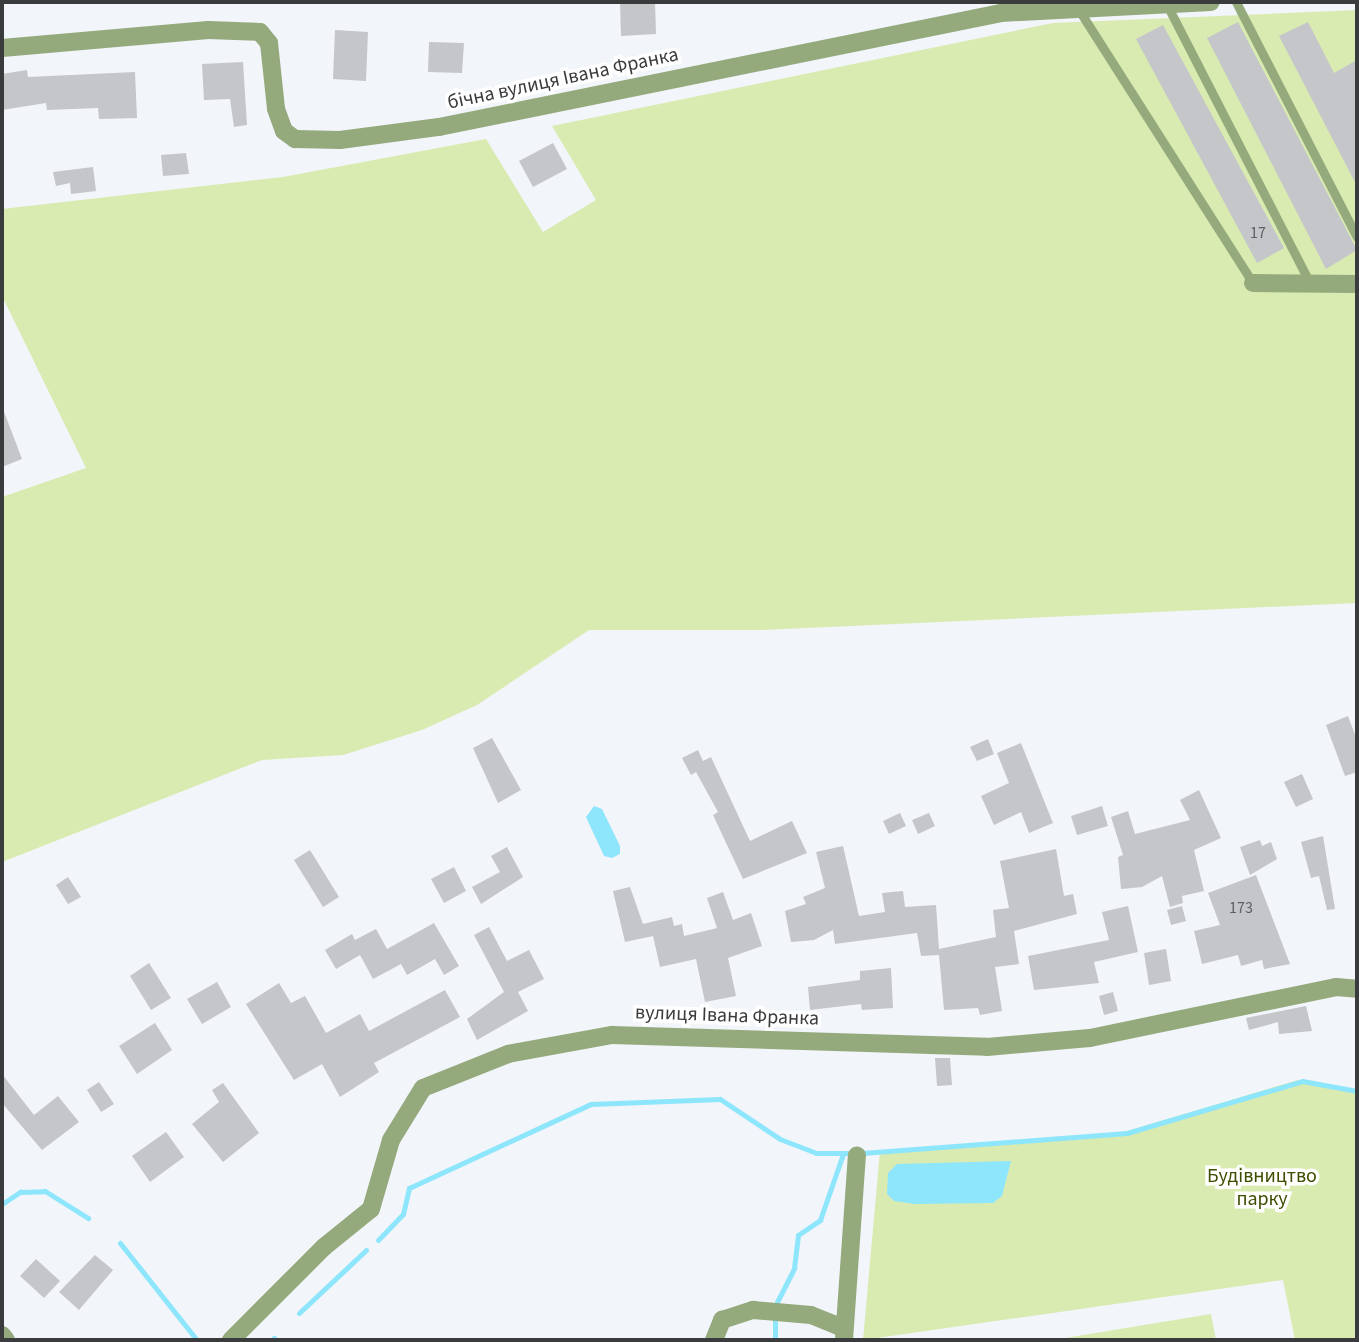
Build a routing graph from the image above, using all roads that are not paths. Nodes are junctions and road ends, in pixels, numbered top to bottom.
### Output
1 (1211, 2) edge
2 (1236, 2) edge
3 (1167, 4) edge
4 (1077, 7) junction
5 (2, 48) edge
6 (1357, 237) edge
7 (1253, 283) joint
8 (1310, 283) junction
9 (1357, 284) edge
10 (1357, 989) edge
11 (857, 1155) dead end
12 (844, 1334) edge
13 (2, 1335) edge
14 (6, 1340) edge
15 (231, 1340) edge
16 (714, 1340) edge

1 - 3 street, бічна вулиця Івана Франка
2 - 6 lane
3 - 4 street, бічна вулиця Івана Франка
3 - 8 lane
4 - 5 street, бічна вулиця Івана Франка
4 - 7 lane
7 - 8 street
8 - 9 street
10 - 15 street, вулиця Івана Франка
11 - 12 street
12 - 16 street
13 - 14 street

